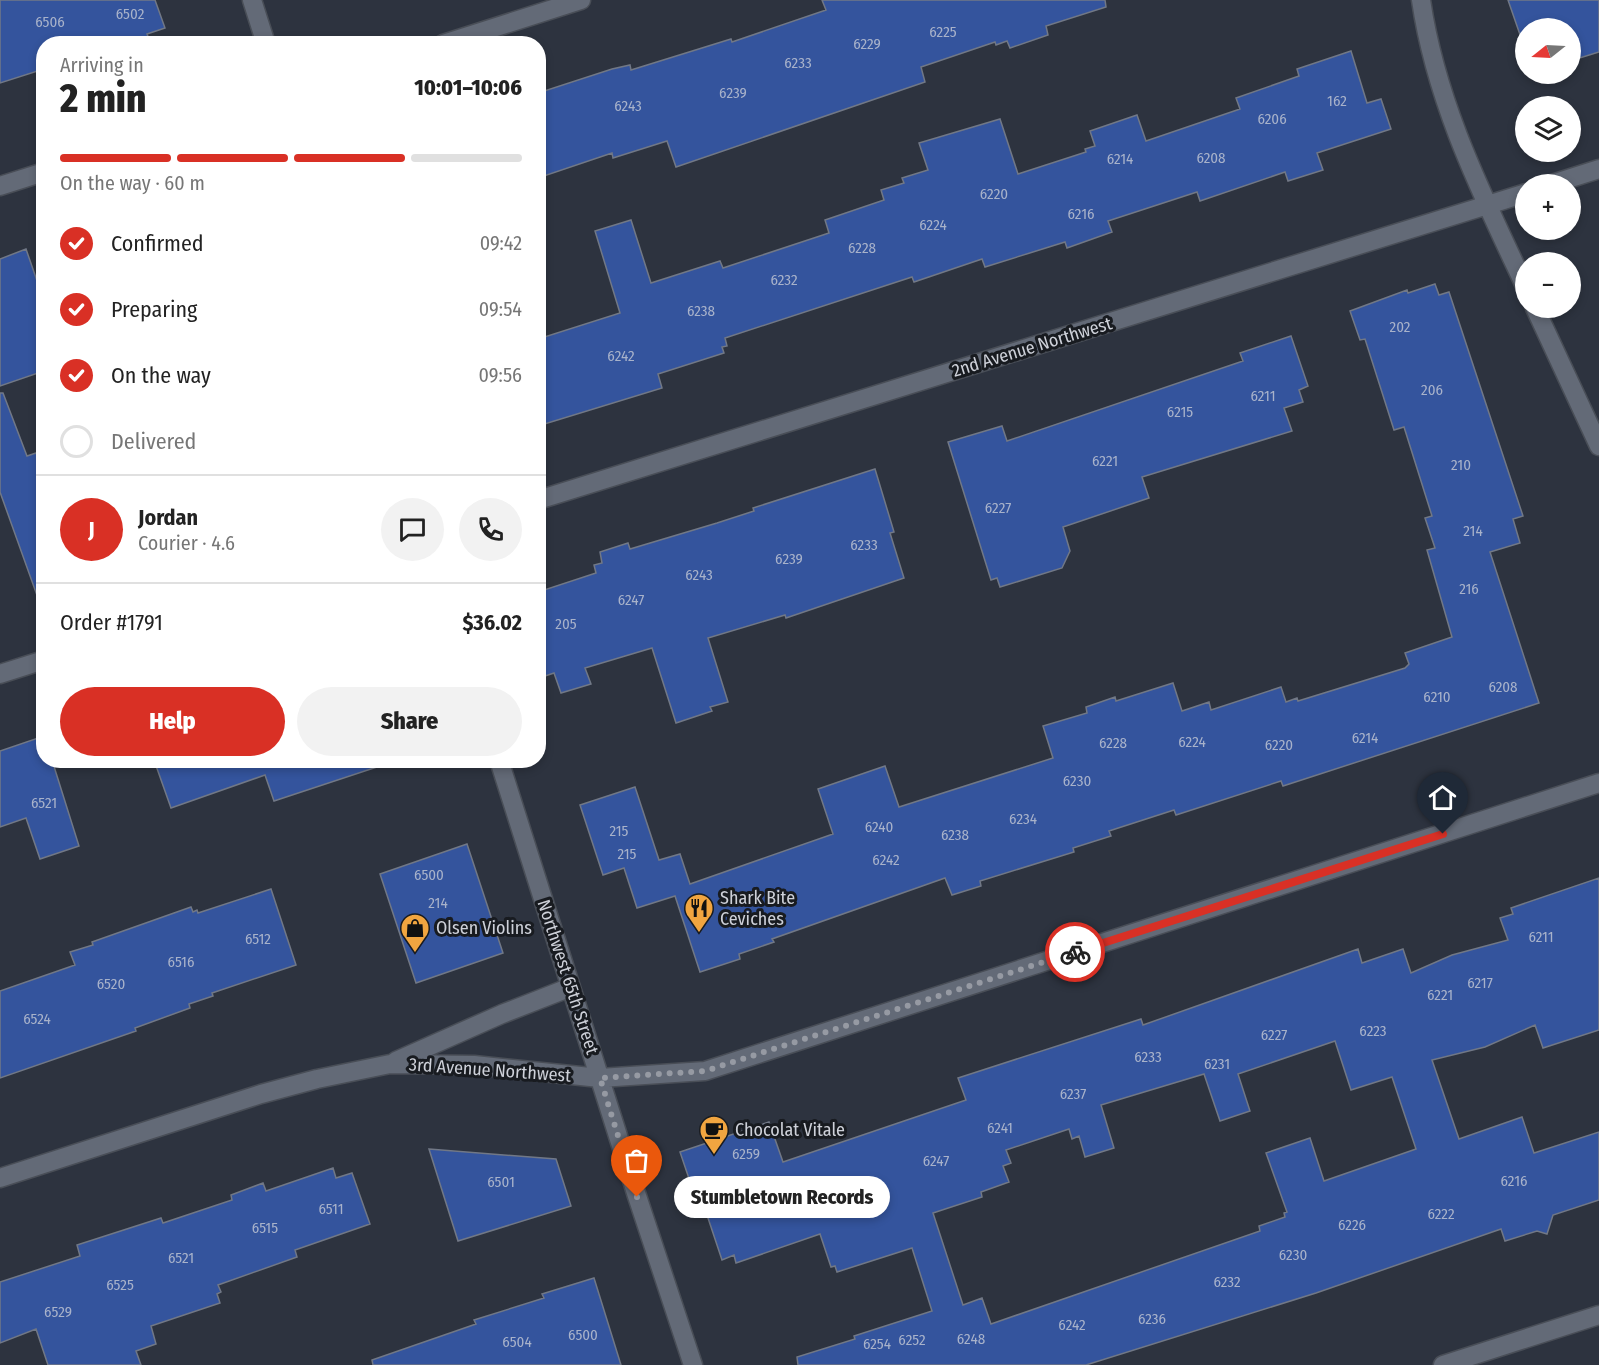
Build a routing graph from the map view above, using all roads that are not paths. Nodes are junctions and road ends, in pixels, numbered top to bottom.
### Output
1 (252, 0) edge
2 (581, 0) edge
3 (1421, 0) edge
4 (263, 36) edge
5 (468, 36) edge
6 (1599, 169) edge
7 (36, 175) edge
8 (1581, 175) edge
9 (0, 186) edge
10 (1515, 197) edge
11 (1487, 206) junction
12 (1515, 265) edge
13 (1540, 318) edge
14 (1599, 446) edge
15 (546, 498) edge
16 (36, 663) edge
17 (0, 674) edge
18 (502, 768) edge
19 (1599, 783) edge
20 (571, 987) junction
21 (390, 1064) junction
22 (600, 1078) junction
23 (0, 1178) edge
24 (1599, 1314) edge
25 (693, 1365) edge
26 (1443, 1365) edge

1 - 4 street
2 - 5 street
3 - 11 street
6 - 8 street
7 - 9 street
10 - 11 street, 2nd Avenue Northwest
11 - 12 street
11 - 15 street, 2nd Avenue Northwest
13 - 14 street
16 - 17 street
18 - 20 street, Northwest 65th Street
19 - 22 street, 3rd Avenue Northwest
20 - 21 street
20 - 22 street, Northwest 65th Street
21 - 22 street, 3rd Avenue Northwest
21 - 23 street, 3rd Avenue Northwest
22 - 25 street, Northwest 65th Street
24 - 26 street

